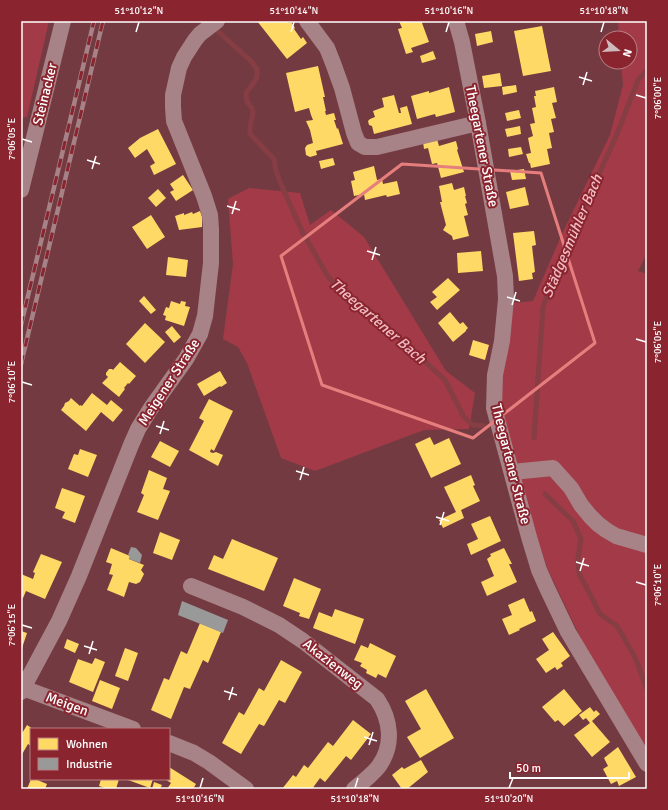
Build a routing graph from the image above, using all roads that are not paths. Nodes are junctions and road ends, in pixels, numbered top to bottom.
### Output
1 (63, 21) edge
2 (217, 21) edge
3 (308, 21) edge
4 (456, 21) edge
5 (478, 123) junction
6 (21, 190) edge
7 (512, 472) junction
8 (647, 545) edge
9 (191, 586) dead end
10 (22, 690) edge
11 (130, 728) edge
12 (170, 743) edge
13 (647, 764) edge
14 (246, 789) edge
15 (354, 789) edge

1 - 6 street, Steinacker
2 - 10 street, Meigener Straße
3 - 5 street
4 - 5 street, Theegartener Straße
5 - 7 street, Theegartener Straße
7 - 8 street
7 - 13 street, Theegartener Straße
9 - 15 street, Akazienweg
10 - 11 street, Meigen
12 - 14 street

